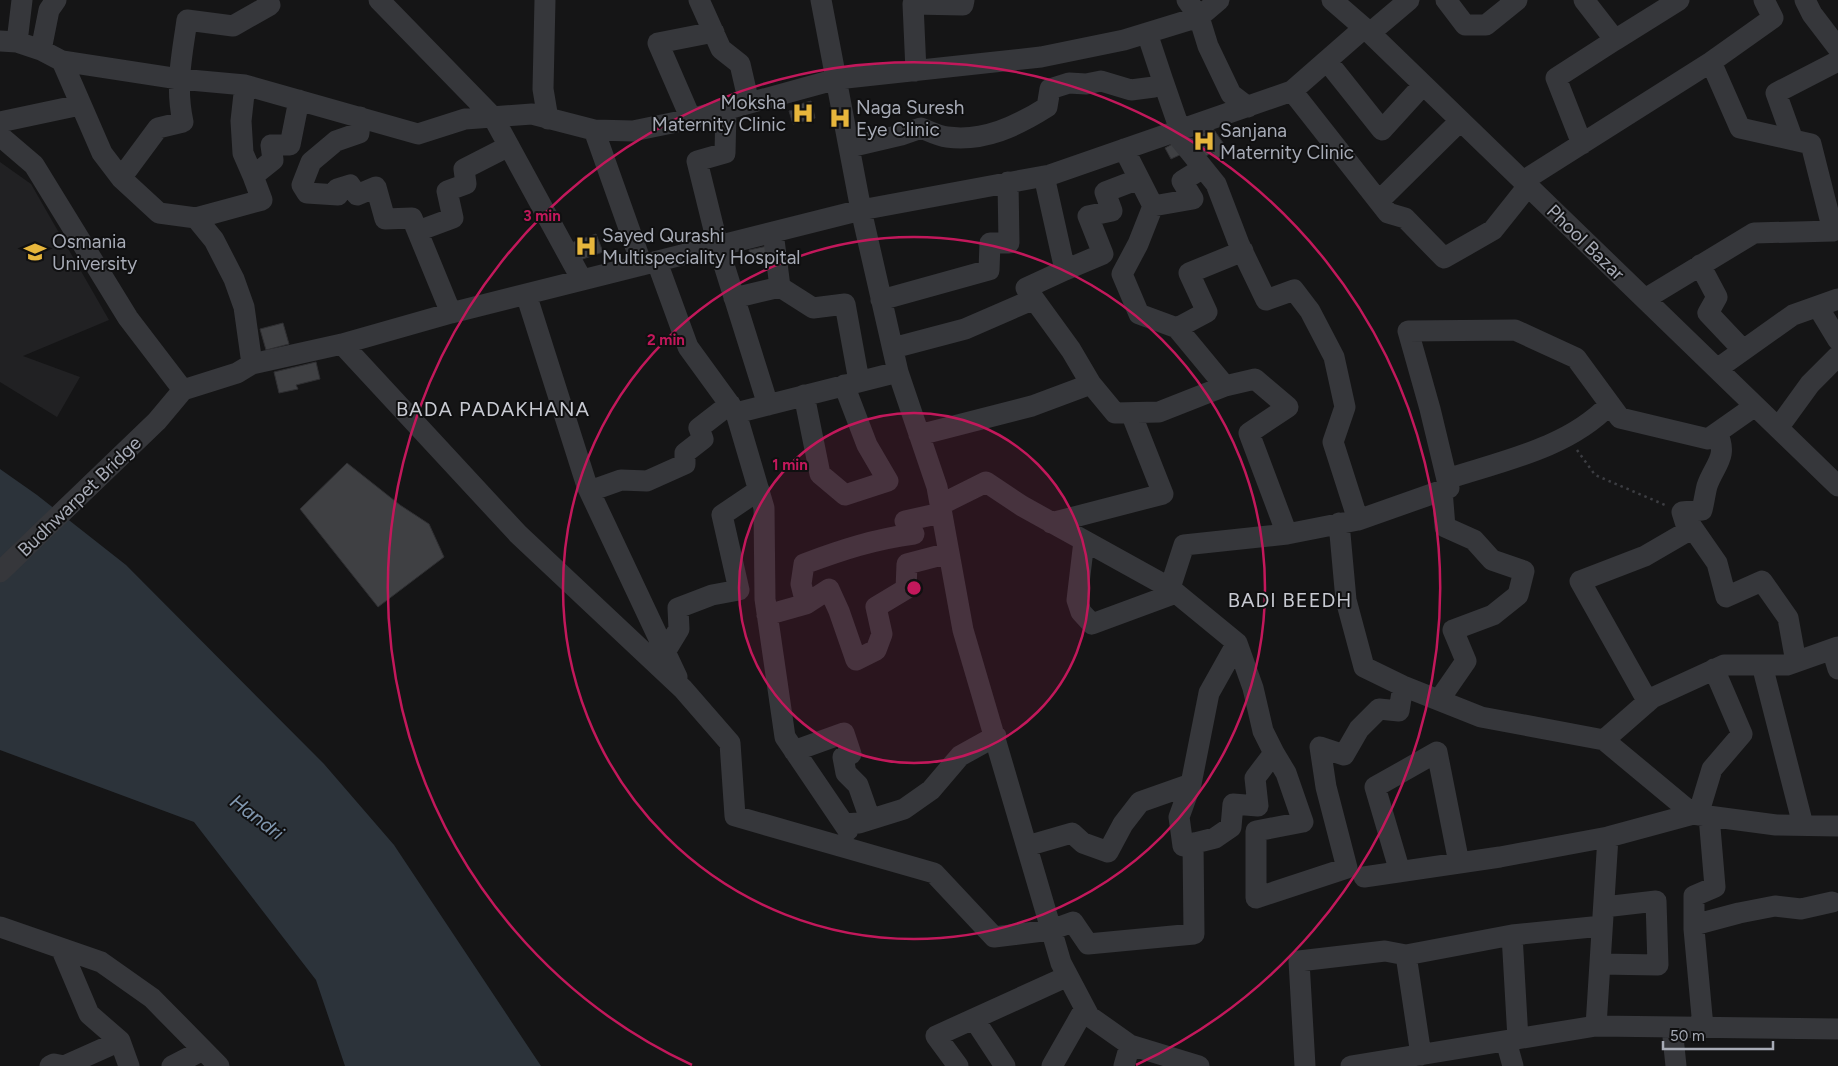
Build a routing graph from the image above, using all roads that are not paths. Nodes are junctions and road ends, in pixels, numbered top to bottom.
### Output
1 (22, 0) edge
2 (56, 0) edge
3 (267, 0) edge
4 (379, 0) edge
5 (545, 0) edge
6 (699, 0) edge
7 (821, 0) edge
8 (964, 0) edge
9 (1219, 0) edge
10 (1332, 0) edge
11 (1408, 0) edge
12 (1446, 0) edge
13 (1517, 0) edge
14 (1584, 0) edge
15 (1679, 0) edge
16 (1764, 0) edge
17 (1804, 0) edge
18 (1193, 9) edge
19 (1367, 31) junction
20 (714, 32) junction
21 (1147, 33) junction
22 (1615, 40) junction
23 (9, 41) edge
24 (1838, 48) edge
25 (40, 50) junction
26 (62, 61) junction
27 (1327, 61) junction
28 (1838, 61) edge
29 (1710, 62) junction
30 (916, 71) junction
31 (837, 78) junction
32 (179, 79) junction
33 (1163, 81) junction
34 (245, 85) junction
35 (1423, 85) junction
36 (1292, 91) junction
37 (299, 100) junction
38 (749, 104) junction
39 (80, 105) junction
40 (1248, 106) junction
41 (726, 110) junction
42 (360, 117) junction
43 (493, 117) junction
44 (548, 119) junction
45 (691, 119) junction
46 (1460, 121) junction
47 (0, 122) edge
48 (594, 130) junction
49 (1177, 131) junction
50 (0, 136) edge
51 (1793, 140) junction
52 (1582, 144) junction
53 (508, 146) junction
54 (850, 147) junction
55 (1124, 149) junction
56 (1203, 168) junction
57 (253, 176) junction
58 (1044, 176) junction
59 (121, 178) junction
60 (1139, 179) junction
61 (1008, 182) junction
62 (1525, 184) junction
63 (1831, 194) edge
64 (1379, 201) junction
65 (1153, 206) junction
66 (861, 210) junction
67 (196, 218) junction
68 (418, 231) junction
69 (773, 232) junction
70 (718, 246) junction
71 (1243, 251) junction
72 (650, 263) junction
73 (1700, 265) junction
74 (1065, 270) junction
75 (582, 280) junction
76 (780, 287) junction
77 (526, 294) junction
78 (734, 298) junction
79 (1034, 299) junction
80 (1644, 299) junction
81 (1838, 299) edge
82 (882, 300) junction
83 (1818, 307) junction
84 (451, 313) junction
85 (1177, 328) junction
86 (1838, 340) edge
87 (342, 344) junction
88 (892, 348) junction
89 (1743, 350) junction
90 (1838, 356) edge
91 (252, 364) junction
92 (1717, 369) junction
93 (898, 372) junction
94 (852, 383) junction
95 (1091, 384) junction
96 (1225, 386) junction
97 (184, 390) junction
98 (804, 395) junction
99 (1609, 404) junction
100 (768, 405) junction
101 (1755, 406) junction
102 (733, 409) junction
103 (1131, 413) junction
104 (1778, 428) junction
105 (1717, 433) junction
106 (919, 435) junction
107 (1445, 485) junction
108 (1838, 486) edge
109 (758, 490) junction
110 (590, 491) junction
111 (941, 509) junction
112 (1682, 512) junction
113 (1348, 521) junction
114 (1051, 523) junction
115 (1287, 534) junction
116 (1084, 541) junction
117 (949, 553) junction
118 (0, 572) edge
119 (1173, 590) junction
120 (806, 604) junction
121 (767, 615) junction
122 (1237, 643) junction
123 (664, 652) junction
124 (1836, 655) edge
125 (1796, 662) junction
126 (1762, 664) junction
127 (1714, 669) junction
128 (1403, 686) junction
129 (683, 689) junction
130 (1439, 700) junction
131 (1648, 702) junction
132 (996, 736) junction
133 (1604, 740) junction
134 (794, 751) junction
135 (1274, 754) junction
136 (1191, 784) junction
137 (1700, 815) junction
138 (870, 819) junction
139 (1803, 825) junction
140 (1838, 826) edge
141 (1608, 836) junction
142 (1193, 843) junction
143 (1027, 846) junction
144 (1459, 863) junction
145 (1400, 872) junction
146 (1364, 877) dead end
147 (1836, 900) edge
148 (1603, 916) junction
149 (1694, 925) junction
150 (0, 927) edge
151 (1051, 930) junction
152 (1512, 935) junction
153 (60, 948) junction
154 (1406, 955) junction
155 (1600, 964) junction
156 (1068, 976) junction
157 (1085, 1008) junction
158 (974, 1019) junction
159 (1596, 1026) junction
160 (1672, 1027) junction
161 (1703, 1027) junction
162 (1838, 1029) edge
163 (1512, 1040) junction
164 (120, 1041) junction
165 (1130, 1045) junction
166 (204, 1050) junction
167 (1421, 1054) junction
168 (50, 1066) edge
169 (64, 1066) edge
170 (129, 1066) edge
171 (172, 1066) edge
172 (219, 1066) edge
173 (958, 1066) edge
174 (1005, 1066) edge
175 (1053, 1066) edge
176 (1124, 1066) edge
177 (1199, 1066) edge
178 (1305, 1066) edge
179 (1351, 1066) edge
180 (1513, 1066) edge
181 (1676, 1066) edge

1 - 23 street
2 - 25 street
3 - 32 street
4 - 43 street
5 - 44 street
6 - 20 street
7 - 31 street
8 - 30 street
9 - 18 street
10 - 19 street, Phool Bazar
11 - 19 street
12 - 13 street
14 - 22 street
15 - 22 street
16 - 29 street
17 - 24 street
18 - 21 street
18 - 40 street
19 - 27 street
19 - 35 street, Phool Bazar
20 - 38 street
20 - 45 street
21 - 30 street
21 - 33 street
22 - 52 street
23 - 25 street
25 - 26 street
26 - 32 street
26 - 39 street
27 - 35 street
27 - 36 street
28 - 51 street
29 - 51 street
29 - 52 street
30 - 31 street
31 - 38 street
31 - 54 street
32 - 34 street
32 - 59 street
33 - 49 street
33 - 54 street
34 - 37 street
34 - 57 street
35 - 46 street, Phool Bazar
36 - 40 street
36 - 64 street
37 - 42 street
37 - 57 street
38 - 41 street
39 - 47 street
39 - 59 street
40 - 49 street
41 - 45 street
41 - 70 street
42 - 43 street
42 - 68 street
43 - 44 street
43 - 53 street
44 - 48 street
45 - 48 street
46 - 62 street, Phool Bazar
46 - 64 street
48 - 72 street
49 - 55 street
49 - 56 street
50 - 97 street
51 - 63 street
52 - 62 street
53 - 68 street
53 - 75 street
54 - 66 street
55 - 58 street
55 - 60 street
56 - 65 street
56 - 71 street
57 - 67 street
58 - 61 street
58 - 74 street
59 - 67 street
60 - 65 street
60 - 74 street
61 - 66 street
61 - 82 street
62 - 64 street
62 - 80 street, Phool Bazar
63 - 73 street
65 - 85 street
66 - 69 street
66 - 82 street
67 - 91 street
68 - 84 street
69 - 70 street
69 - 76 street
70 - 72 street
70 - 78 street
71 - 85 street
71 - 113 street
72 - 75 street
72 - 102 street
73 - 80 street
73 - 89 street
74 - 79 street
75 - 77 street
76 - 78 street
76 - 94 street
77 - 84 street
77 - 110 street
78 - 100 street
79 - 88 street
79 - 95 street
80 - 92 street, Phool Bazar
81 - 83 street
82 - 88 street
83 - 86 street
83 - 89 street
84 - 87 street
85 - 96 street
87 - 91 street
87 - 129 street
88 - 93 street
89 - 92 street
90 - 104 street
91 - 97 street
92 - 101 street, Phool Bazar
93 - 94 street
93 - 106 street
94 - 98 street
94 - 98 street
95 - 103 street
95 - 106 street
96 - 103 street
96 - 115 street
97 - 118 street, Budhwarpet Bridge
98 - 100 street
99 - 105 street
99 - 107 street
99 - 107 street
100 - 102 street
101 - 104 street, Phool Bazar
101 - 105 street
102 - 109 street
102 - 110 street
103 - 114 street
104 - 108 street, Phool Bazar
105 - 112 street
106 - 111 street
107 - 113 street
107 - 130 street
109 - 121 street
109 - 123 street
110 - 123 street
111 - 114 street
111 - 117 street
111 - 120 street
112 - 125 street
112 - 131 street
113 - 115 street
113 - 128 street
114 - 116 street
115 - 119 street
116 - 119 street
116 - 119 street
117 - 120 street
117 - 132 street
119 - 122 street
120 - 121 street
121 - 134 street
122 - 135 street
122 - 136 street
123 - 129 street
124 - 125 street
125 - 126 street
126 - 127 street
126 - 139 street
127 - 131 street
127 - 137 street
128 - 130 street
128 - 135 street
129 - 151 street
130 - 133 street
131 - 133 street
132 - 138 street
132 - 143 street
133 - 137 street
134 - 138 street
134 - 138 street
135 - 142 street
136 - 142 street
136 - 143 street
137 - 139 street
137 - 141 street
137 - 149 street
139 - 140 street
141 - 144 street
141 - 148 street
142 - 151 street
143 - 151 street
144 - 145 street
144 - 145 street
145 - 146 street
147 - 149 street
148 - 152 street
148 - 155 street
148 - 155 street
149 - 161 street
150 - 153 street
151 - 156 street
152 - 154 street
152 - 163 street
153 - 164 street
153 - 166 street
154 - 167 street
154 - 178 street
155 - 159 street
156 - 157 street
156 - 158 street
157 - 165 street
157 - 175 street
158 - 173 street
158 - 174 street
159 - 160 street
159 - 163 street
160 - 161 street
160 - 181 street
161 - 162 street
163 - 167 street
163 - 180 street
164 - 169 street
164 - 170 street
165 - 176 street
165 - 177 street
166 - 171 street
166 - 172 street
167 - 179 street
168 - 169 street

